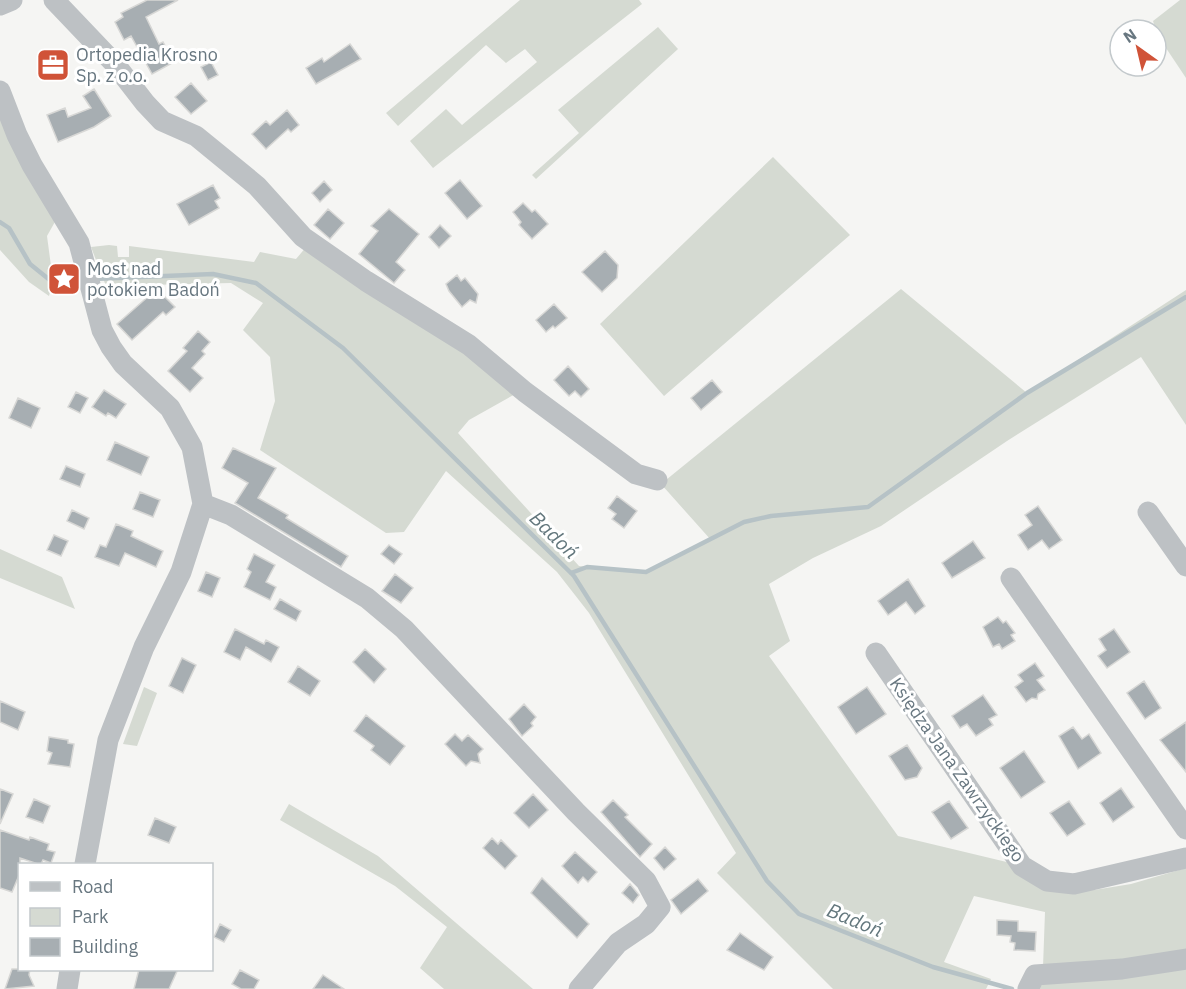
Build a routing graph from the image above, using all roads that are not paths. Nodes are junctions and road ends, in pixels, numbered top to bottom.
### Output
1 (12, 0) edge
2 (54, 0) edge
3 (0, 5) edge
4 (0, 91) edge
5 (657, 480) dead end
6 (203, 504) junction
7 (1148, 512) dead end
8 (1186, 566) edge
9 (1011, 578) dead end
10 (876, 653) dead end
11 (1186, 829) edge
12 (1186, 858) edge
13 (85, 863) edge
14 (1186, 959) edge
15 (70, 971) edge
16 (1029, 986) edge
17 (67, 989) edge
18 (579, 989) edge

1 - 3 street
2 - 5 street
4 - 6 street
6 - 13 street
6 - 18 street
7 - 8 street
9 - 11 street
10 - 12 street, Księdza Jana Zawrzyckiego
14 - 16 street
15 - 17 street

